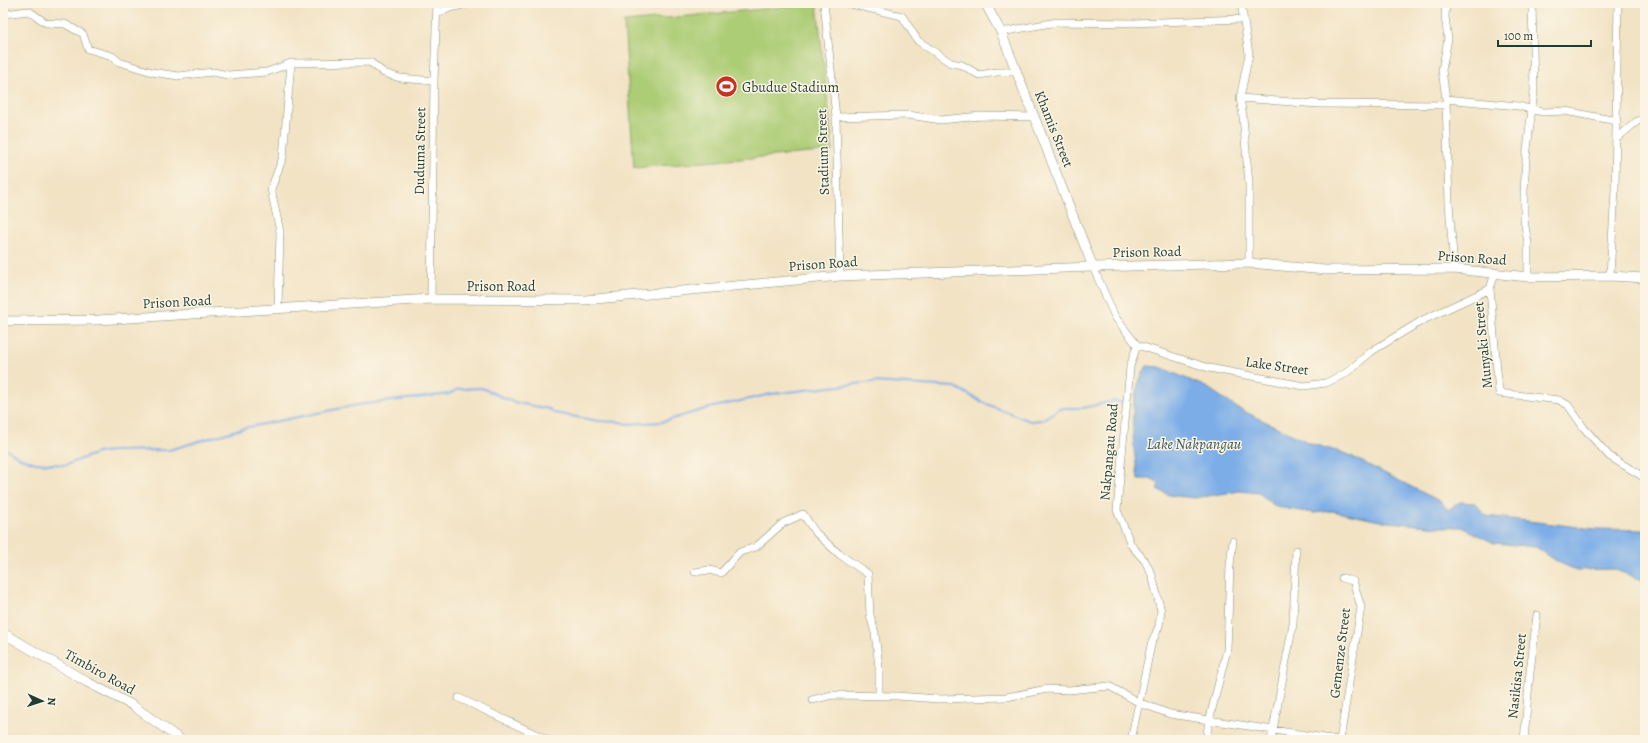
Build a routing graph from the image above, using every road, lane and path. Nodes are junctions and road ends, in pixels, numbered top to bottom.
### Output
1 (437, 3) edge
2 (471, 3) edge
3 (824, 3) edge
4 (846, 3) edge
5 (985, 3) edge
6 (1241, 3) edge
7 (1446, 3) edge
8 (1532, 3) edge
9 (1618, 3) edge
10 (438, 13) junction
11 (3, 14) edge
12 (1242, 19) junction
13 (1001, 32) junction
14 (290, 63) junction
15 (1017, 72) junction
16 (434, 81) junction
17 (1240, 98) junction
18 (1446, 102) junction
19 (1532, 110) junction
20 (836, 117) junction
21 (1034, 117) junction
22 (1645, 118) edge
23 (1617, 121) junction
24 (1616, 139) junction
25 (1249, 264) junction
26 (1093, 267) junction
27 (1454, 269) junction
28 (1495, 273) junction
29 (840, 276) junction
30 (1610, 276) junction
31 (1528, 277) junction
32 (1645, 278) edge
33 (1490, 289) junction
34 (431, 299) junction
35 (278, 310) junction
36 (3, 321) edge
37 (1137, 346) junction
38 (1644, 478) edge
39 (1233, 541) dead end
40 (1296, 550) dead end
41 (694, 572) dead end
42 (1342, 578) dead end
43 (1537, 615) dead end
44 (3, 633) edge
45 (879, 695) junction
46 (459, 698) dead end
47 (812, 700) dead end
48 (1140, 703) junction
49 (1209, 722) junction
50 (1273, 729) junction
51 (181, 740) edge
52 (548, 740) edge
53 (1131, 740) edge
54 (1206, 740) edge
55 (1271, 740) edge
56 (1339, 740) edge
57 (1524, 740) edge

1 - 10 street, Duduma Street
2 - 10 street
3 - 20 street, Stadium Street
4 - 15 street
5 - 13 street, Khamis Street
6 - 12 street
7 - 18 street
8 - 19 street
9 - 23 street
10 - 16 street, Duduma Street
11 - 14 street
12 - 13 street
12 - 17 street
13 - 15 street, Khamis Street
14 - 16 street
14 - 35 street
15 - 21 street, Khamis Street
16 - 34 street, Duduma Street
17 - 18 street
17 - 25 street
18 - 19 street
18 - 27 street
19 - 23 street
19 - 31 street
20 - 21 street
20 - 29 street, Stadium Street
21 - 26 street, Khamis Street
22 - 24 street
23 - 24 street
24 - 30 street
25 - 26 street, Prison Road
25 - 27 street, Prison Road
26 - 29 street, Prison Road
26 - 37 street
27 - 28 street, Prison Road
28 - 31 street, Prison Road
28 - 33 street
29 - 34 street, Prison Road
30 - 31 street, Prison Road
30 - 32 street, Prison Road
33 - 37 street, Lake Street
33 - 38 street, Munyaki Street
34 - 35 street, Prison Road
35 - 36 street, Prison Road
37 - 48 street, Nakpangau Road
39 - 49 street
40 - 50 street
41 - 45 street
42 - 56 street, Gemenze Street
43 - 57 street, Nasikisa Street
44 - 51 street, Timbiro Road
45 - 47 street
45 - 48 street
46 - 52 street
48 - 49 street
48 - 53 street, Nakpangau Road
49 - 50 street
49 - 54 street
50 - 55 street
50 - 56 street

